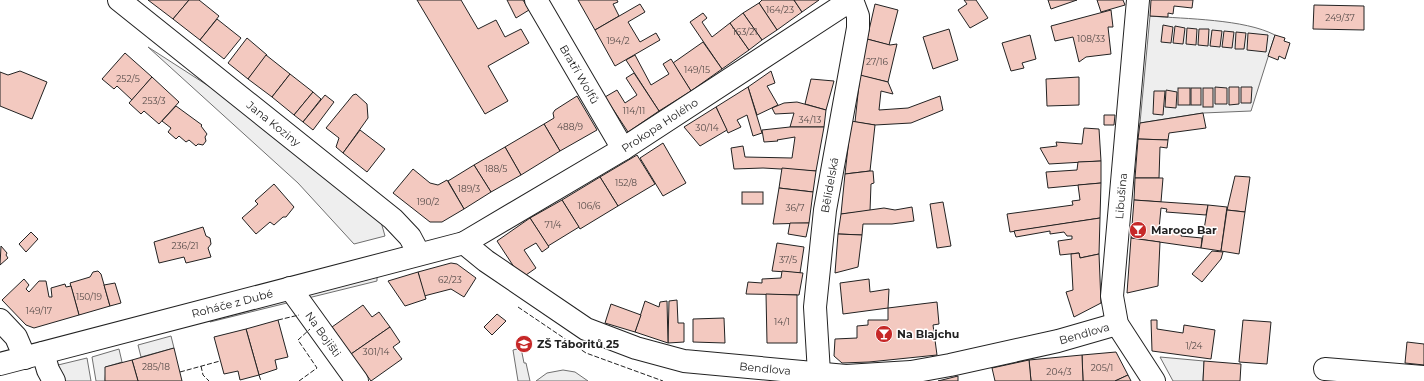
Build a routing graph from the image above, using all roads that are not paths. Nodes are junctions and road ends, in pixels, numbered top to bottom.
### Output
1 (119, 0) edge
2 (536, 0) edge
3 (851, 0) edge
4 (1138, 0) edge
5 (623, 149) junction
6 (464, 243) junction
7 (419, 254) junction
8 (290, 288) junction
9 (0, 320) edge
10 (1117, 324) junction
11 (34, 355) junction
12 (0, 364) edge
13 (1325, 369) dead end
14 (819, 373) junction
15 (1424, 377) edge
16 (846, 378) edge
17 (54, 381) edge
18 (357, 381) edge
19 (1154, 381) edge

1 - 7 street, Jana Koziny
2 - 5 street, Bratří Wolfů
3 - 5 street, Prokopa Holého
3 - 14 street, Bělidelská
4 - 10 street, Libušina
5 - 6 street, Prokopa Holého
6 - 7 street, Roháče z Dubé
6 - 14 street, Bendlova
7 - 8 street, Roháče z Dubé
8 - 11 street, Roháče z Dubé
8 - 18 street, Na Bojišti
9 - 11 street
10 - 16 street, Bendlova
10 - 19 street, Libušina
11 - 12 street, Roháče z Dubé
11 - 17 street
13 - 15 street
14 - 16 street, Bendlova

